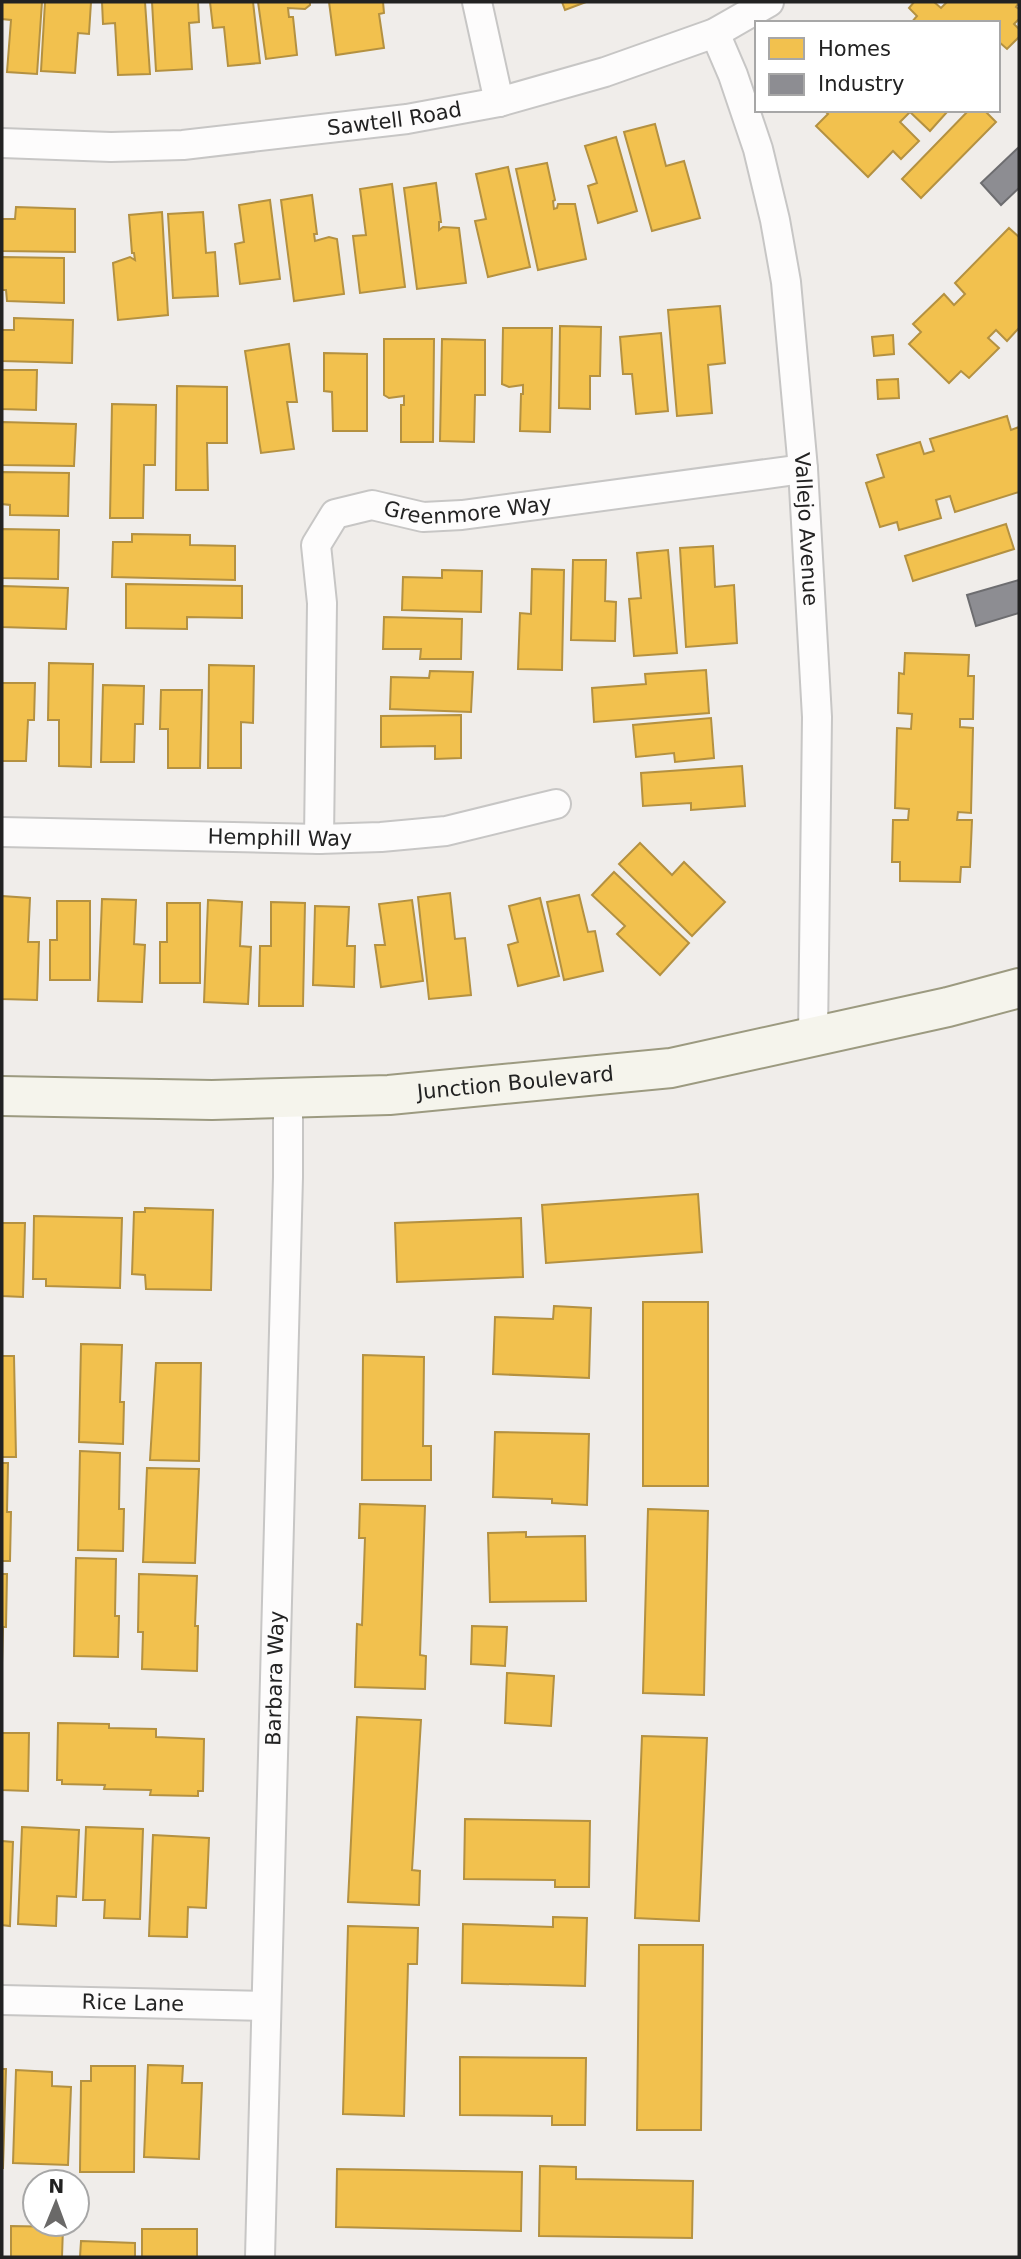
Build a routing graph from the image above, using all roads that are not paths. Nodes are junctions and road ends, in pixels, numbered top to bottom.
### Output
1 (477, 2) edge
2 (769, 2) edge
3 (715, 33) junction
4 (499, 102) junction
5 (2, 143) edge
6 (803, 469) junction
7 (556, 804) dead end
8 (2, 832) edge
9 (319, 839) junction
10 (1019, 988) edge
11 (813, 1036) junction
12 (2, 1096) edge
13 (288, 1099) junction
14 (2, 2000) edge
15 (265, 2006) junction
16 (260, 2257) edge

1 - 4 street
2 - 3 street, Sawtell Road
3 - 4 street, Sawtell Road
3 - 6 street, Vallejo Avenue
4 - 5 street, Sawtell Road
6 - 9 street, Greenmore Way
6 - 11 street, Vallejo Avenue
7 - 9 street, Hemphill Way
8 - 9 street, Hemphill Way
10 - 11 main road, Junction Boulevard
11 - 13 main road, Junction Boulevard
12 - 13 main road, Junction Boulevard
13 - 15 street, Barbara Way
14 - 15 street, Rice Lane
15 - 16 street, Barbara Way

